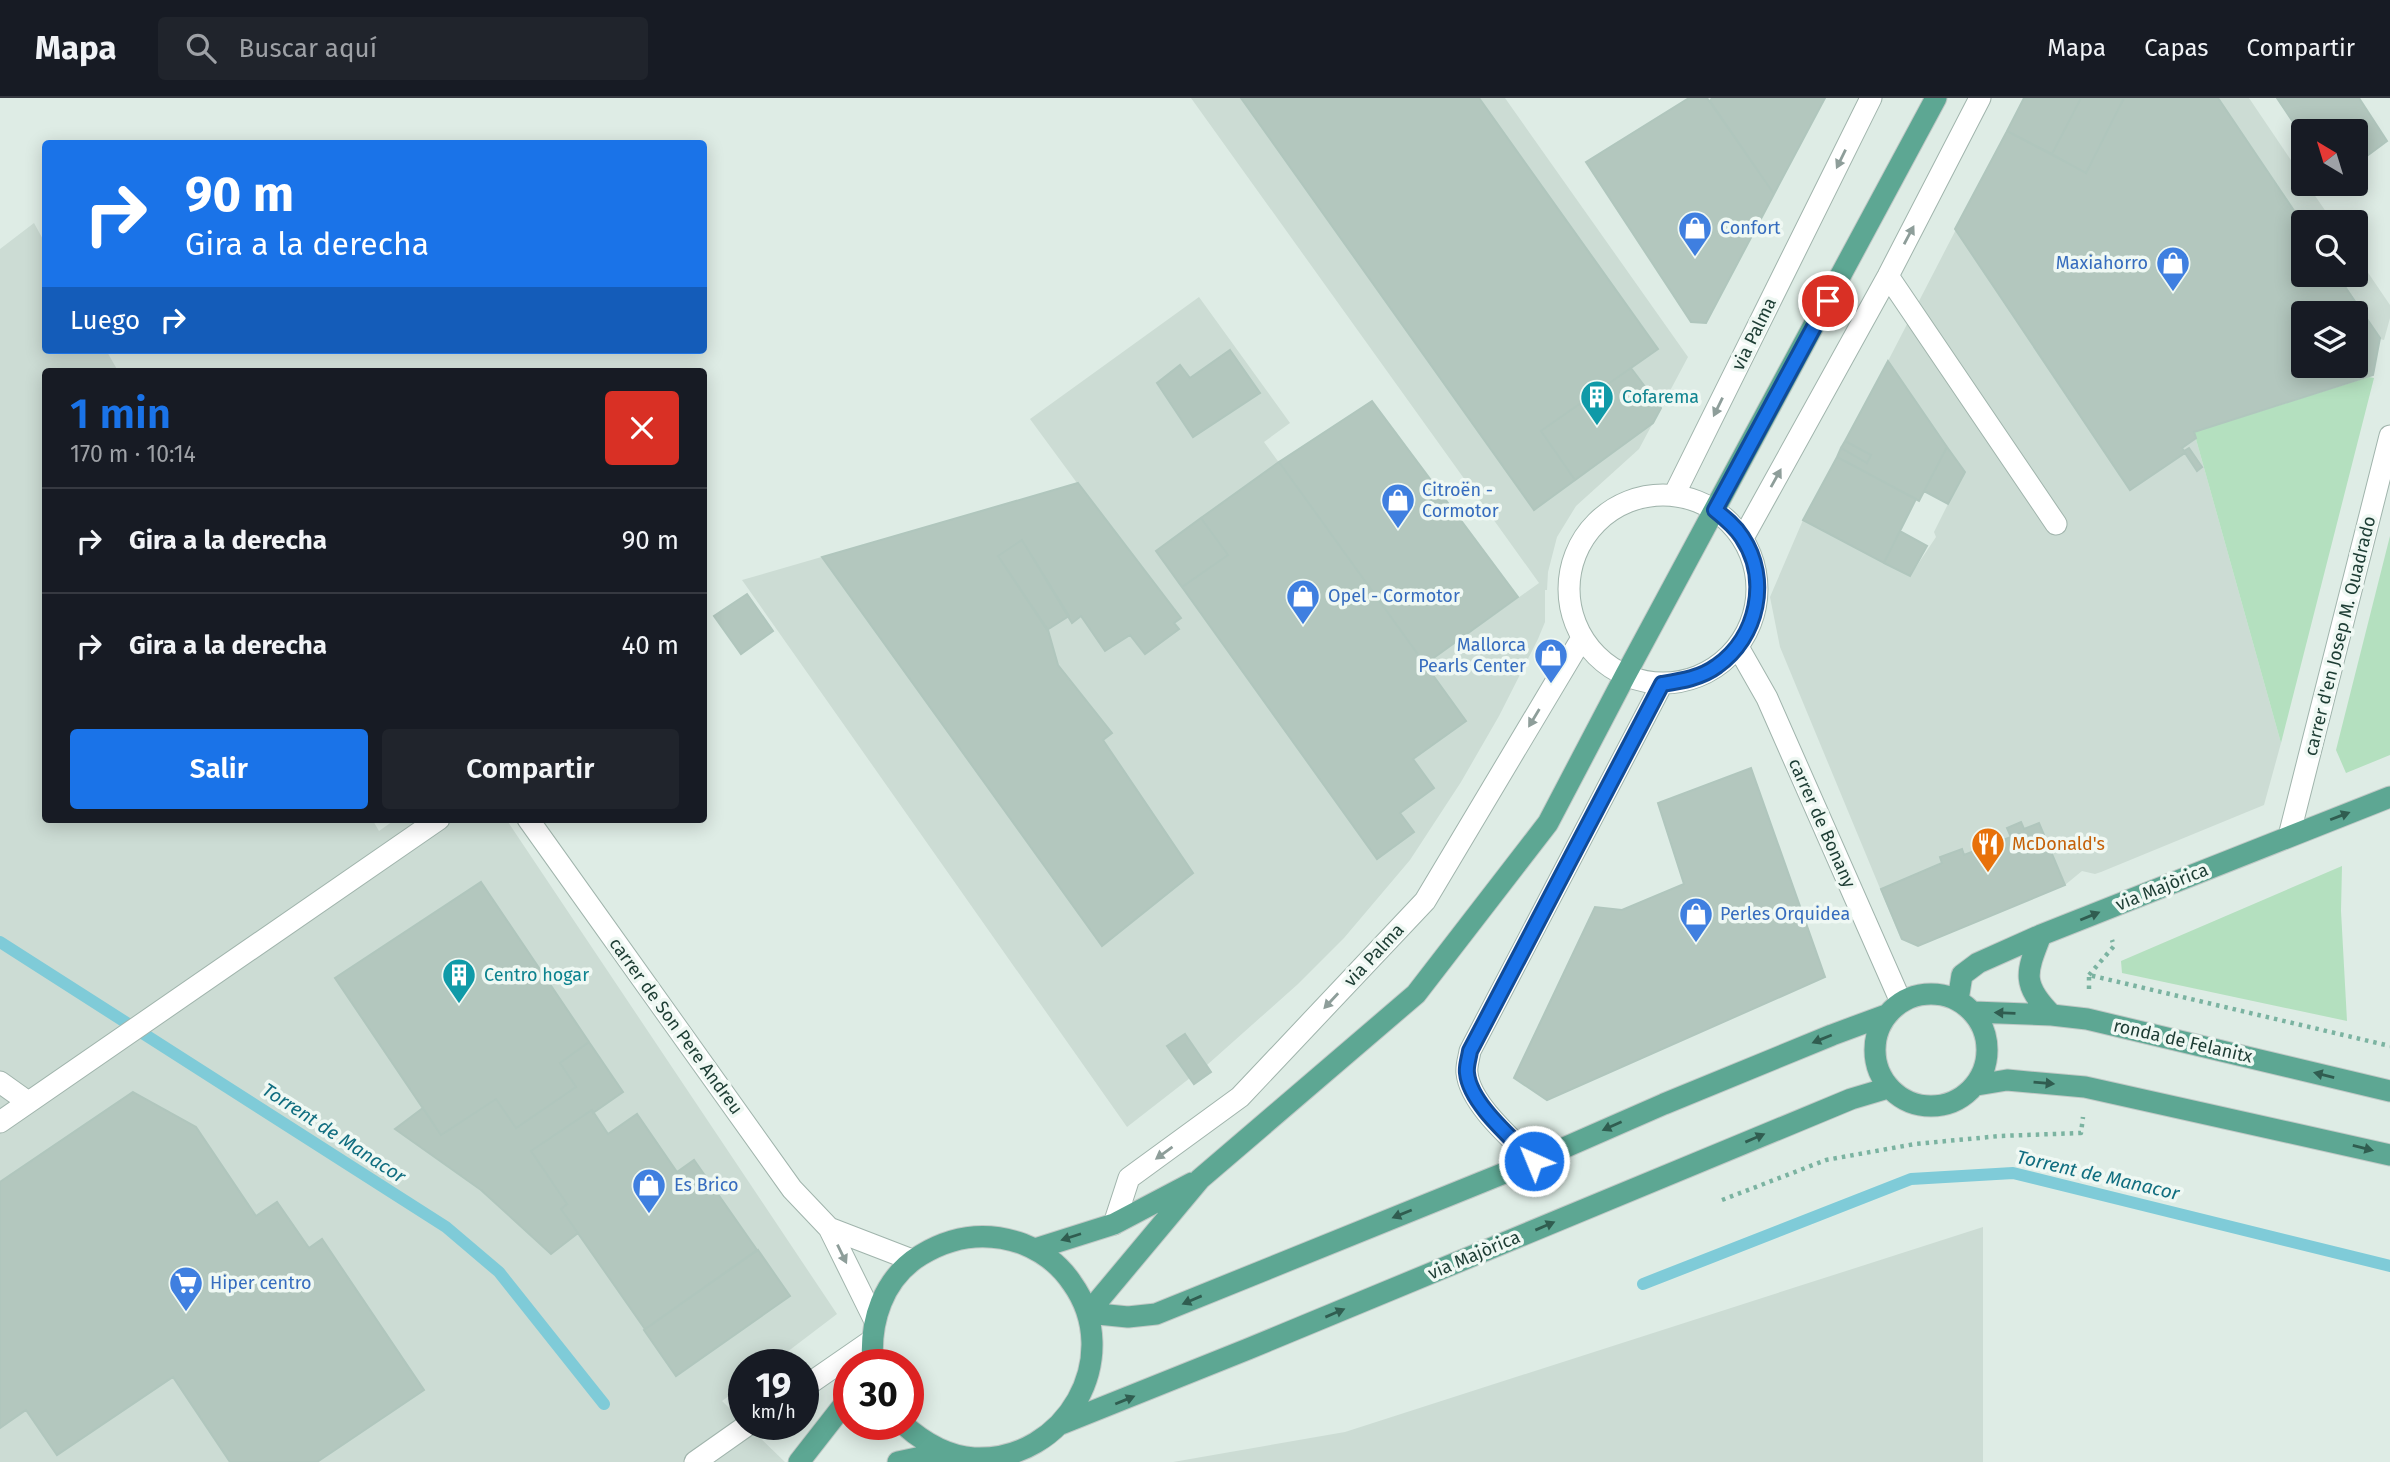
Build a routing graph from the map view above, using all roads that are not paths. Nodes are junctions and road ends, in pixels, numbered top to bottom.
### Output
1 (1871, 98) edge
2 (1936, 98) edge
3 (1980, 98) edge
4 (1888, 276) junction
5 (2390, 436) edge
6 (1674, 495) junction
7 (1715, 510) junction
8 (2056, 524) dead end
9 (1743, 538) junction
10 (1582, 638) junction
11 (1738, 647) junction
12 (1625, 676) junction
13 (1662, 684) junction
14 (2390, 797) edge
15 (433, 823) edge
16 (531, 823) edge
17 (2290, 836) junction
18 (2042, 935) junction
19 (1965, 1006) junction
20 (1894, 1009) junction
21 (2052, 1015) junction
22 (0, 1082) edge
23 (1977, 1085) junction
24 (1888, 1088) junction
25 (2390, 1091) edge
26 (28, 1102) junction
27 (0, 1122) edge
28 (2390, 1155) edge
29 (1534, 1161) junction
30 (1200, 1179) junction
31 (1114, 1224) junction
32 (829, 1228) junction
33 (1035, 1249) junction
34 (912, 1260) junction
35 (1088, 1313) junction
36 (874, 1319) junction
37 (871, 1341) junction
38 (872, 1349) edge
39 (819, 1377) edge
40 (833, 1418) edge
41 (1061, 1424) junction
42 (728, 1439) edge
43 (921, 1440) edge
44 (945, 1452) junction
45 (695, 1462) edge
46 (799, 1462) edge
47 (898, 1462) edge

1 -> 6 street, via Palma
2 - 7 main road
4 -> 3 street
4 - 8 street
9 -> 4 street
5 - 17 street, carrer d'en Josep M. Quadrado
6 - 7 street
6 - 10 street
7 - 9 street
7 - 12 main road
9 - 11 street
10 - 12 street
10 -> 31 street, via Palma
11 - 13 street
11 - 20 street, carrer de Bonany
12 - 13 street
12 - 30 main road
13 - 29 street
17 -> 14 main road, via Majòrica
15 - 26 street
16 - 32 street, carrer de Son Pere Andreu
18 -> 17 main road, via Majòrica
18 - 19 main road, via Majòrica
18 - 21 main road
19 - 20 main road, ronda de Felanitx
21 -> 19 main road, ronda de Felanitx
19 - 23 main road
20 - 24 main road
20 -> 29 main road
25 -> 21 main road, ronda de Felanitx
22 - 26 street
23 - 24 main road
23 -> 28 main road
41 -> 24 main road, via Majòrica
26 - 27 street
29 -> 35 main road
30 - 31 main road
30 - 35 main road
31 -> 33 main road
32 - 34 street
32 -> 36 street
33 - 34 main road
33 - 35 main road
34 - 36 main road
35 - 41 main road
36 - 37 main road
37 - 38 main road
37 - 39 street
40 - 46 main road
41 - 44 main road
42 - 45 street
43 - 44 main road
44 - 47 main road

